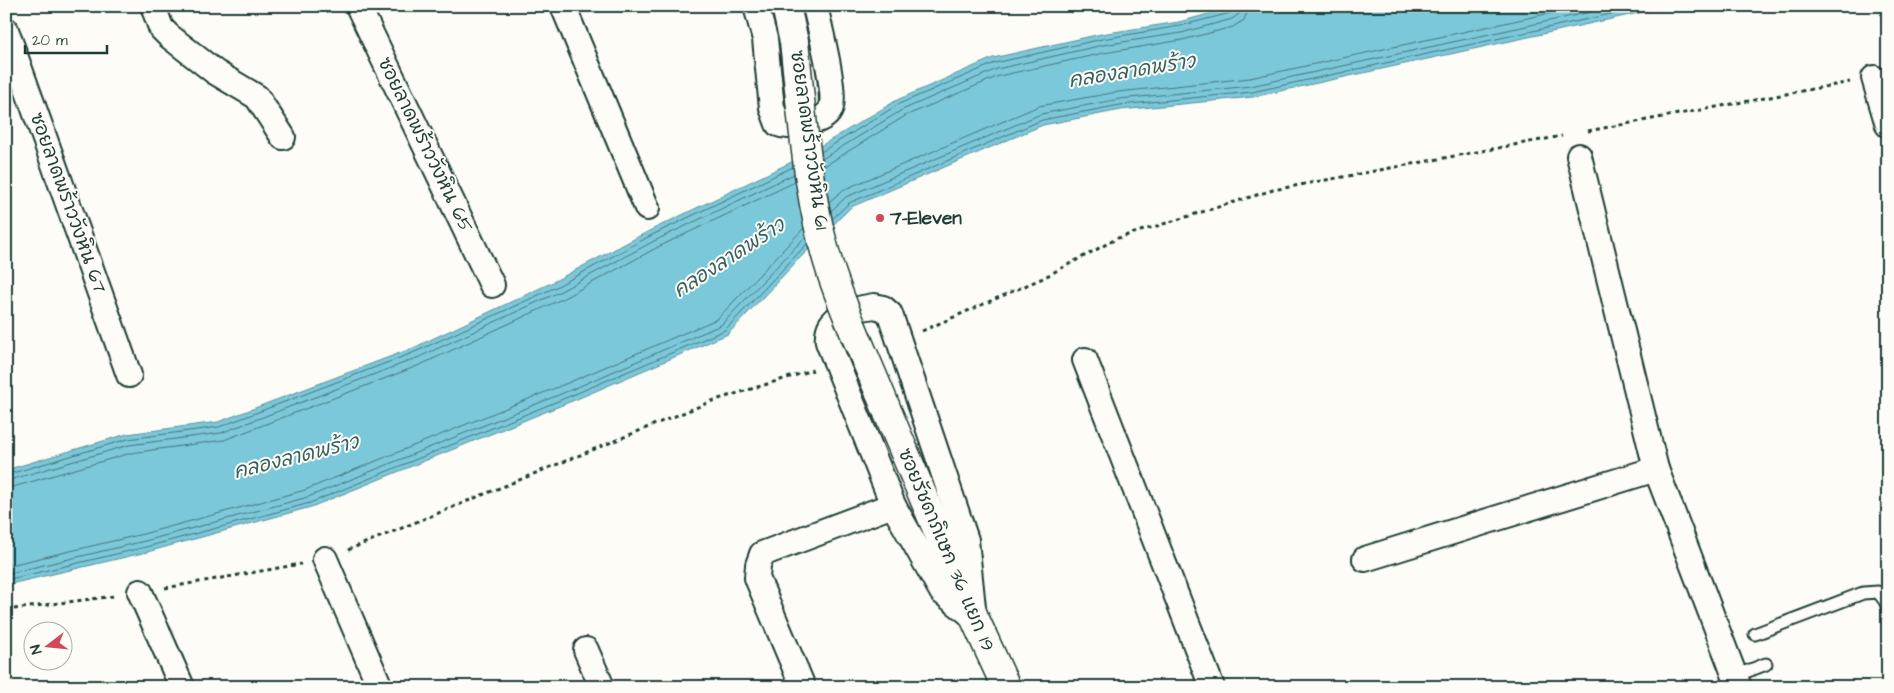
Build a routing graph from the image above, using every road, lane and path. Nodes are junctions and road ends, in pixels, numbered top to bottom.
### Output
1 (152, 6) edge
2 (358, 6) edge
3 (563, 6) edge
4 (756, 6) edge
5 (786, 6) edge
6 (815, 6) edge
7 (6, 30) edge
8 (1874, 78) joint
9 (1888, 125) edge
10 (1583, 132) dead end
11 (1564, 136) dead end
12 (283, 137) dead end
13 (1579, 156) dead end
14 (647, 208) dead end
15 (492, 285) dead end
16 (899, 341) junction
17 (1084, 360) dead end
18 (835, 363) junction
19 (130, 375) dead end
20 (888, 413) joint
21 (1656, 469) junction
22 (893, 505) junction
23 (325, 559) junction
24 (1365, 559) dead end
25 (140, 592) junction
26 (1888, 608) edge
27 (6, 610) edge
28 (974, 617) junction
29 (1755, 634) dead end
30 (586, 650) dead end
31 (1766, 664) dead end
32 (1737, 681) edge
33 (378, 686) edge
34 (182, 687) edge
35 (602, 687) edge
36 (803, 687) edge
37 (1006, 687) edge
38 (1212, 687) edge

1 - 12 street
2 - 15 street, ซอยลาดพร้าววังหิน 65
3 - 14 street
4 - 6 street
5 - 20 street, ซอยลาดพร้าววังหิน 61, bridge
7 - 19 street, ซอยลาดพร้าววังหิน 67
8 - 9 street
8 - 10 path
11 - 16 path
13 - 21 street
16 - 18 street
16 - 28 street
17 - 38 street
18 - 22 street
18 - 23 path
20 - 28 street, ซอยรัชดาภิเษก 36 แยก 19
21 - 24 street
21 - 32 street
22 - 28 street
22 - 36 street
23 - 25 path
23 - 33 street
25 - 27 path
25 - 34 street
26 - 29 lane
28 - 37 street, ซอยรัชดาภิเษก 36 แยก 19
30 - 35 street
31 - 32 lane

